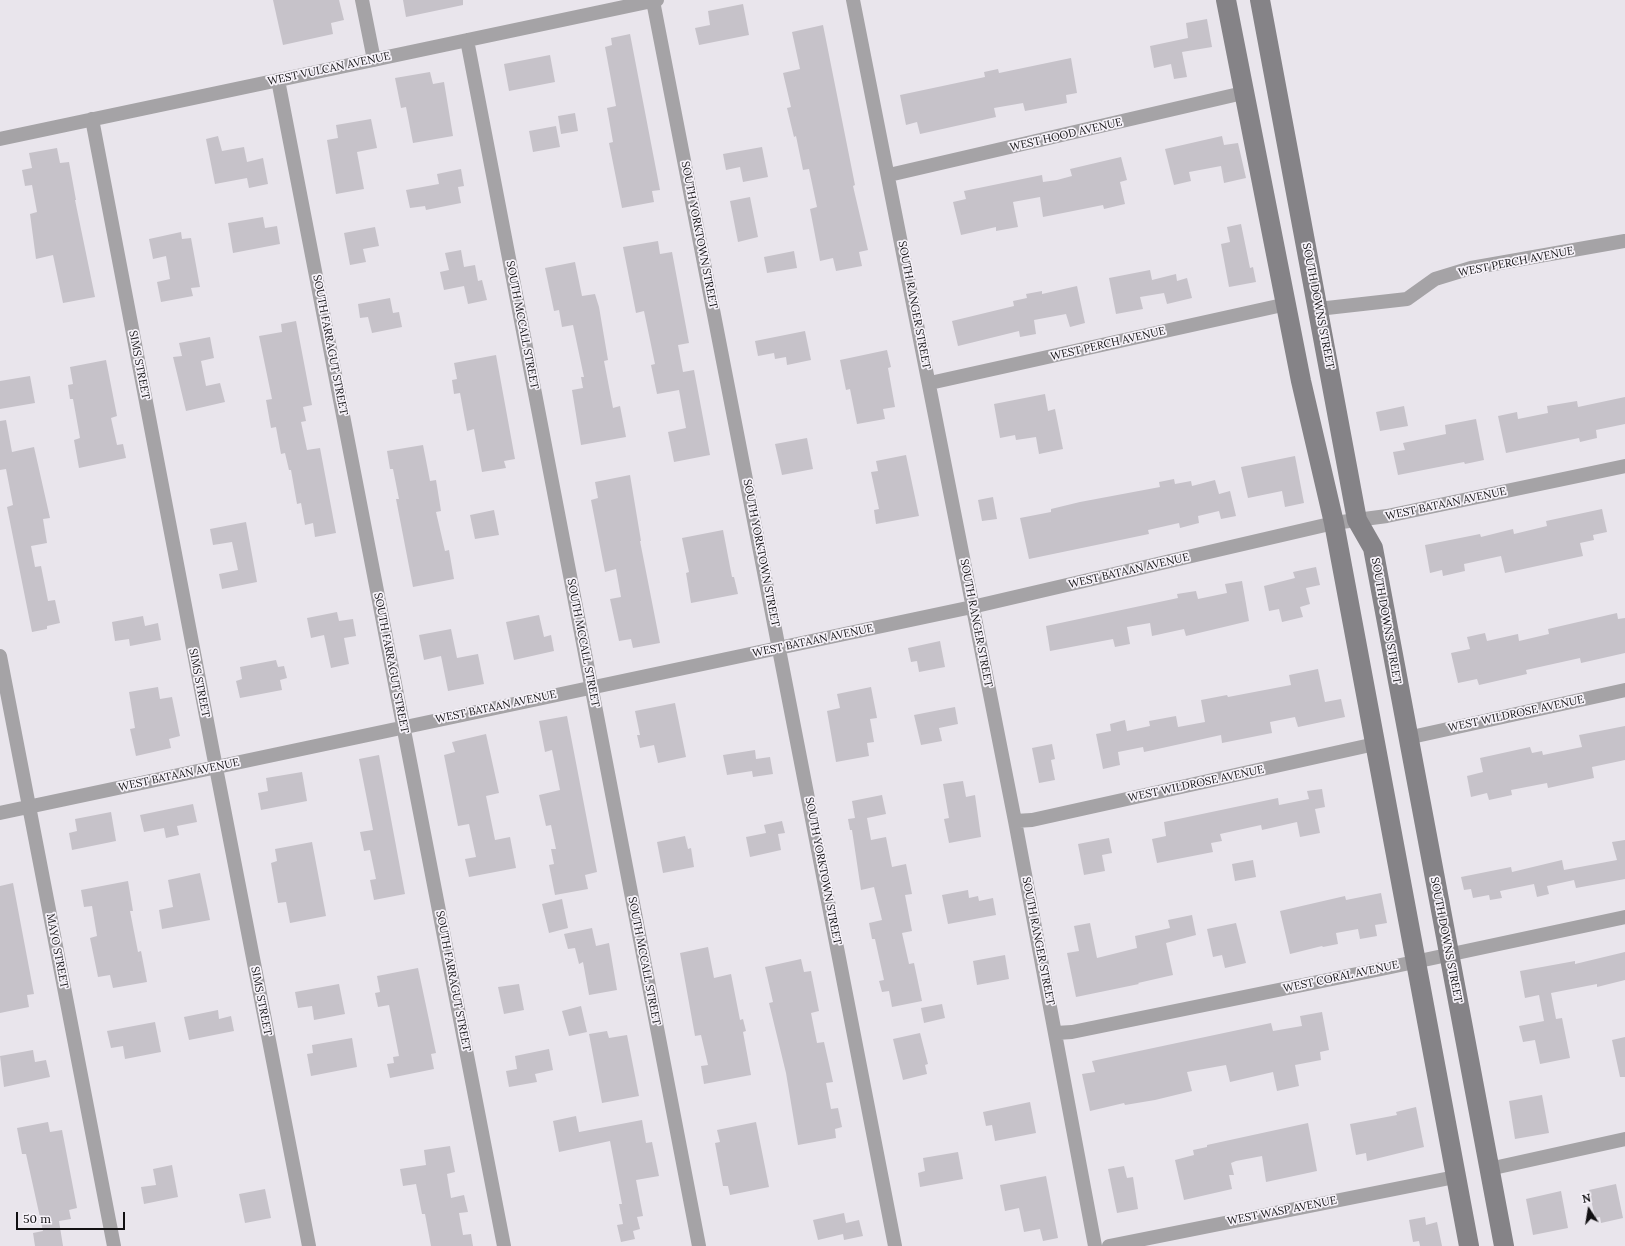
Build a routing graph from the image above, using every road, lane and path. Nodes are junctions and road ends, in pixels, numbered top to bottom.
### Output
1 (362, 0) edge
2 (655, 0) edge
3 (853, 0) edge
4 (1226, 0) edge
5 (1260, 0) edge
6 (467, 40) junction
7 (374, 60) junction
8 (278, 80) junction
9 (1243, 93) junction
10 (92, 119) junction
11 (0, 139) edge
12 (889, 176) junction
13 (1625, 241) edge
14 (1287, 304) junction
15 (1318, 309) junction
16 (930, 383) junction
17 (1625, 466) edge
18 (1357, 520) junction
19 (1334, 523) junction
20 (972, 607) junction
21 (779, 648) junction
22 (0, 656) edge
23 (591, 687) junction
24 (1625, 690) edge
25 (404, 727) junction
26 (1407, 738) junction
27 (1375, 744) junction
28 (216, 768) junction
29 (29, 808) junction
30 (0, 813) edge
31 (1015, 821) junction
32 (1625, 916) edge
33 (1448, 955) junction
34 (1416, 962) junction
35 (1056, 1033) junction
36 (1625, 1139) edge
37 (1489, 1168) junction
38 (1456, 1177) junction
39 (114, 1246) edge
40 (309, 1246) edge
41 (504, 1246) edge
42 (699, 1246) edge
43 (895, 1246) edge
44 (1095, 1246) edge
45 (1109, 1246) edge
46 (1468, 1246) edge
47 (1504, 1246) edge

1 - 7 street
2 - 6 street, WEST VULCAN AVENUE
2 - 21 street, SOUTH YORKTOWN STREET
3 - 12 street, SOUTH RANGER STREET
4 - 9 main road
5 - 15 main road, SOUTH DOWNS STREET
6 - 7 street, WEST VULCAN AVENUE
6 - 23 street, SOUTH MCCALL STREET
7 - 8 street, WEST VULCAN AVENUE
8 - 10 street, WEST VULCAN AVENUE
8 - 25 street, SOUTH FARRAGUT STREET
9 - 12 street, WEST HOOD AVENUE
9 - 14 main road
10 - 11 street, WEST VULCAN AVENUE
10 - 28 street, SIMS STREET
12 - 16 street, SOUTH RANGER STREET
13 - 15 street, WEST PERCH AVENUE
14 - 16 street, WEST PERCH AVENUE
14 - 19 main road
15 - 18 main road, SOUTH DOWNS STREET
16 - 20 street, SOUTH RANGER STREET
17 - 18 street, WEST BATAAN AVENUE
18 - 19 street, WEST BATAAN AVENUE
18 - 26 main road, SOUTH DOWNS STREET
19 - 20 street, WEST BATAAN AVENUE
19 - 27 main road
20 - 21 street, WEST BATAAN AVENUE
20 - 31 street, SOUTH RANGER STREET
21 - 23 street, WEST BATAAN AVENUE
21 - 43 street, SOUTH YORKTOWN STREET
22 - 29 street, MAYO STREET
23 - 25 street, WEST BATAAN AVENUE
23 - 42 street, SOUTH MCCALL STREET
24 - 26 street, WEST WILDROSE AVENUE
25 - 28 street, WEST BATAAN AVENUE
25 - 41 street, SOUTH FARRAGUT STREET
26 - 33 main road, SOUTH DOWNS STREET
27 - 31 street, WEST WILDROSE AVENUE
27 - 34 main road
28 - 29 street, WEST BATAAN AVENUE
28 - 40 street, SIMS STREET
29 - 30 street, WEST BATAAN AVENUE
29 - 39 street, MAYO STREET
31 - 35 street, SOUTH RANGER STREET
32 - 33 street, WEST CORAL AVENUE
33 - 34 street, WEST CORAL AVENUE
33 - 37 main road, SOUTH DOWNS STREET
34 - 35 street, WEST CORAL AVENUE
34 - 38 main road
35 - 44 street, SOUTH RANGER STREET
36 - 37 street
37 - 47 main road, SOUTH DOWNS STREET
38 - 45 street, WEST WASP AVENUE
38 - 46 main road

